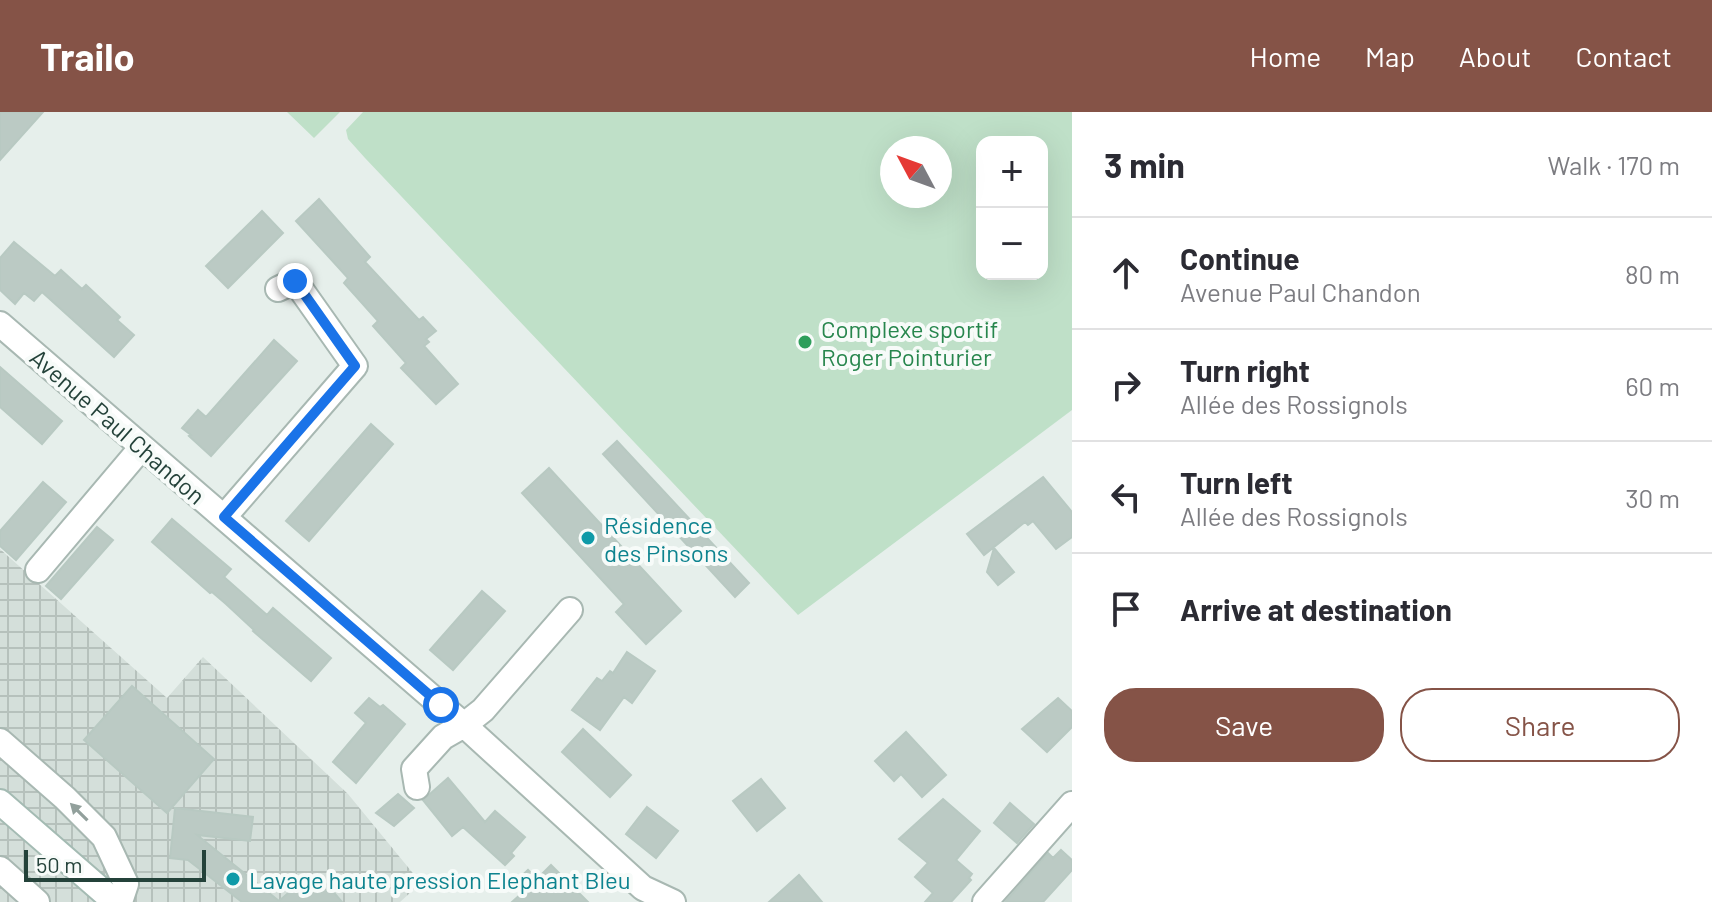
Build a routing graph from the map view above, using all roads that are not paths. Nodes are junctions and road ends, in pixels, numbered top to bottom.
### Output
1 (278, 289) dead end
2 (0, 324) edge
3 (142, 447) junction
4 (224, 517) junction
5 (38, 570) dead end
6 (570, 610) dead end
7 (464, 725) junction
8 (0, 741) edge
9 (417, 787) dead end
10 (0, 802) edge
11 (1067, 815) edge
12 (0, 869) edge
13 (37, 902) edge
14 (118, 902) edge
15 (673, 902) edge
16 (985, 902) edge

1 - 4 street
2 - 3 street, Avenue Paul Chandon
3 - 4 street, Avenue Paul Chandon
3 - 5 street
4 - 7 street, Avenue Paul Chandon
6 - 7 street
7 - 9 street
7 - 15 street, Avenue Paul Chandon
14 -> 8 street
10 - 14 street
11 - 16 street
12 - 13 street

